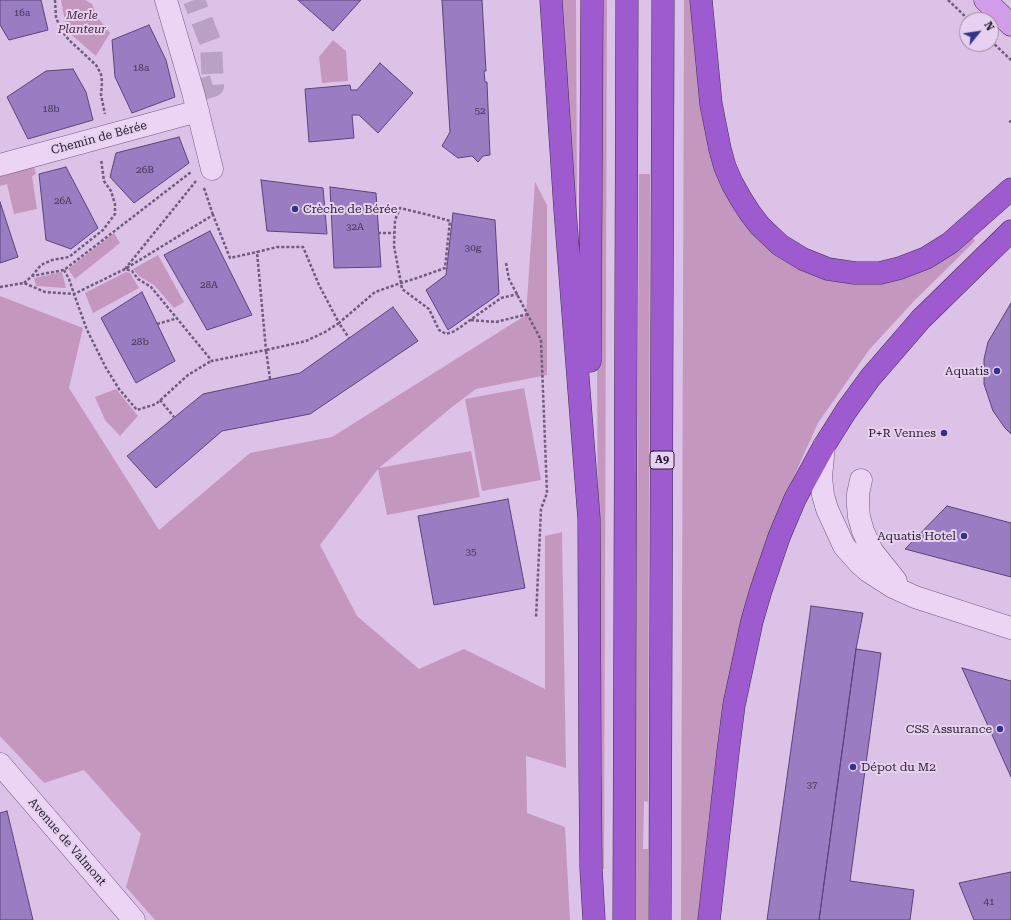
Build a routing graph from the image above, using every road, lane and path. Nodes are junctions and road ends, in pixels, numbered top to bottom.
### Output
1 (55, 0) edge
2 (166, 0) edge
3 (551, 0) edge
4 (592, 0) edge
5 (627, 0) edge
6 (663, 0) edge
7 (701, 0) edge
8 (948, 0) edge
9 (985, 0) edge
10 (961, 12) edge
11 (1011, 25) edge
12 (999, 49) edge
13 (1011, 60) edge
14 (198, 111) junction
15 (106, 118) dead end
16 (101, 153) dead end
17 (0, 165) edge
18 (207, 169) junction
19 (1011, 189) edge
20 (213, 215) junction
21 (1011, 231) edge
22 (394, 232) junction
23 (378, 233) dead end
24 (257, 252) junction
25 (506, 263) dead end
26 (125, 269) junction
27 (64, 270) junction
28 (32, 276) junction
29 (401, 283) junction
30 (24, 284) junction
31 (0, 287) edge
32 (74, 294) junction
33 (518, 294) junction
34 (528, 314) junction
35 (178, 318) junction
36 (471, 320) junction
37 (339, 322) junction
38 (157, 324) dead end
39 (349, 338) dead end
40 (266, 350) junction
41 (212, 360) junction
42 (270, 380) dead end
43 (160, 400) junction
44 (174, 417) dead end
45 (824, 446) junction
46 (861, 480) dead end
47 (589, 519) junction
48 (915, 597) junction
49 (536, 618) dead end
50 (1011, 628) edge
51 (0, 764) edge
52 (134, 920) edge
53 (594, 920) edge
54 (624, 920) edge
55 (660, 920) edge
56 (708, 920) edge

1 - 15 path
2 - 14 street
3 - 47 highway
4 - 47 highway
5 - 54 highway
6 - 55 highway, A9
7 - 19 highway
8 - 10 path
9 - 11 main road
12 - 13 path
14 - 17 street, Chemin de Bérée
14 - 18 street
16 - 28 path
18 - 20 path
18 - 26 path
18 - 27 path
20 - 24 path
20 - 26 path
21 - 45 highway
22 - 23 path
22 - 29 path
22 - 29 path
24 - 37 path
24 - 40 path
25 - 33 path
26 - 32 path
26 - 35 path
27 - 28 path
27 - 32 path
28 - 30 path
29 - 36 path
29 - 37 path
30 - 31 path
30 - 32 path
32 - 43 path
33 - 34 path
33 - 36 path
34 - 36 path
34 - 49 path
35 - 38 path
35 - 41 path
37 - 39 path
37 - 40 path
40 - 41 path
40 - 42 path
41 - 43 path
43 - 44 path
45 - 48 street
45 - 56 highway
46 - 48 street
47 - 53 highway
48 - 50 street
51 - 52 street, Avenue de Valmont

